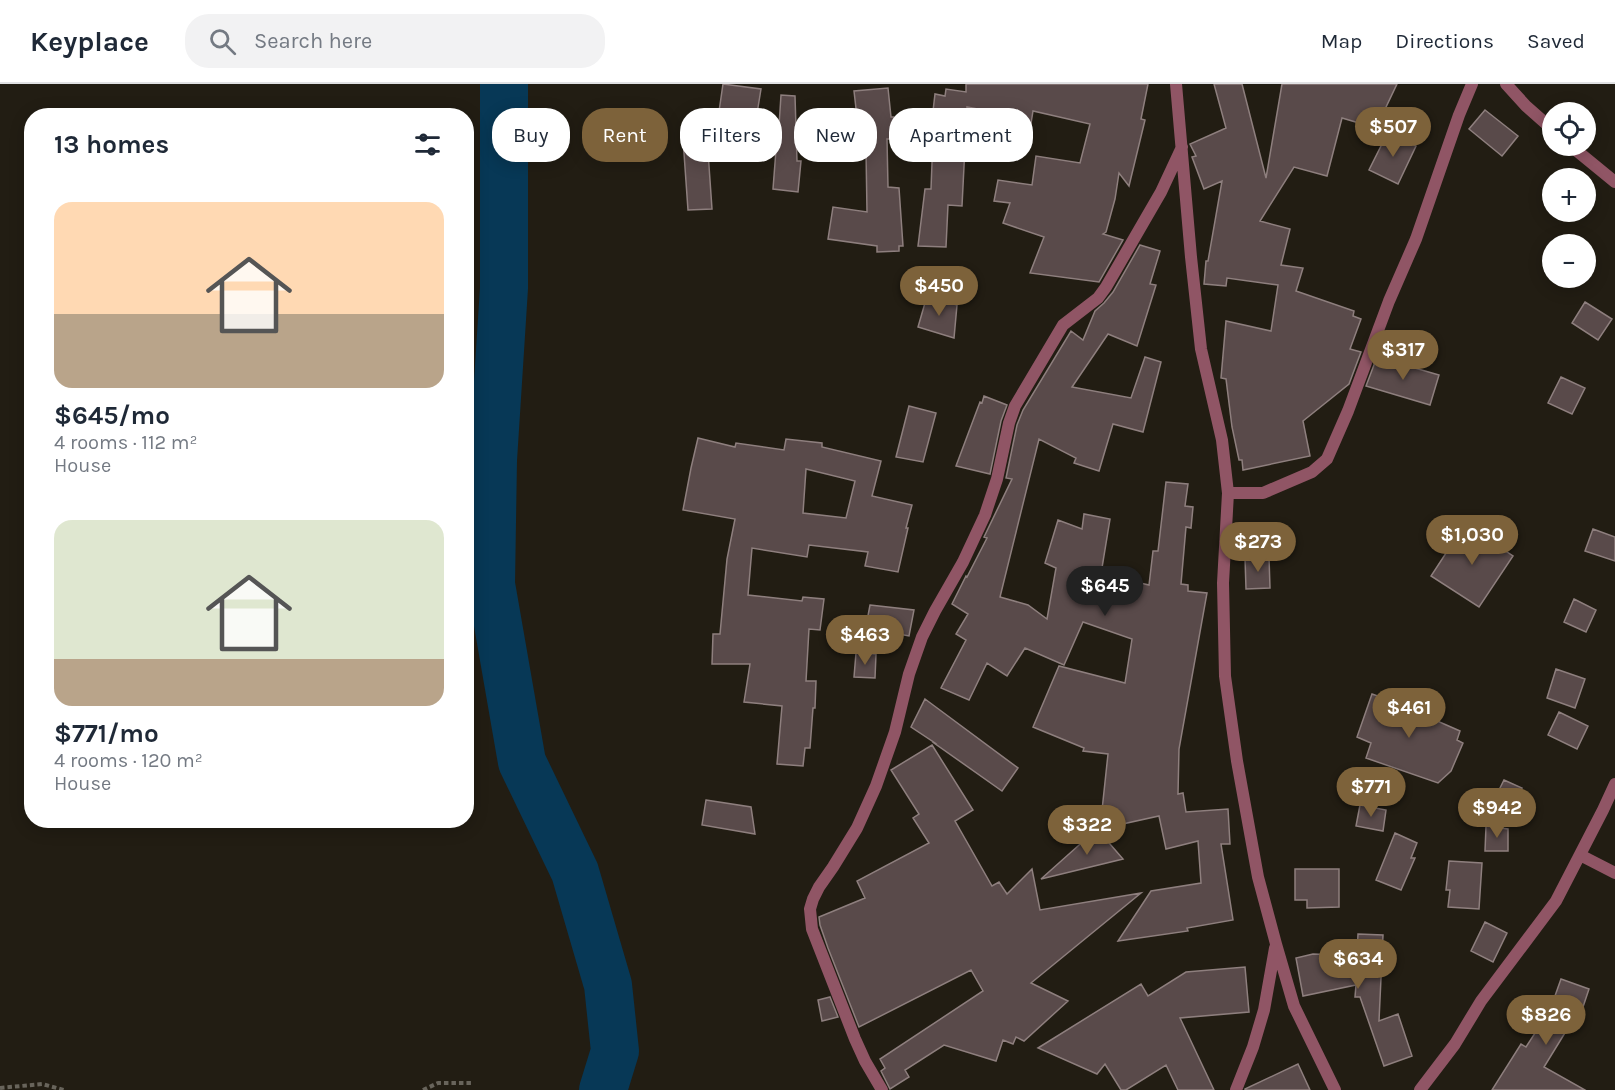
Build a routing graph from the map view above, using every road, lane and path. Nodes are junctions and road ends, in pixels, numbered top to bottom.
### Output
1 (1176, 84) edge
2 (1472, 84) edge
3 (1506, 84) edge
4 (1542, 120) edge
5 (1182, 147) junction
6 (1583, 156) edge
7 (1615, 182) edge
8 (1228, 493) junction
9 (1615, 784) edge
10 (1580, 855) junction
11 (1615, 873) edge
12 (1276, 944) junction
13 (472, 1083) dead end
14 (0, 1088) edge
15 (64, 1090) edge
16 (423, 1090) edge
17 (882, 1090) edge
18 (1236, 1090) edge
19 (1335, 1090) edge
20 (1420, 1090) edge

1 - 5 street
2 - 8 street
3 - 4 street
5 - 8 street
5 - 17 street
6 - 7 street
8 - 12 street
9 - 10 street
10 - 11 street
10 - 20 street
12 - 18 street
12 - 19 street
13 - 16 path
14 - 15 path

